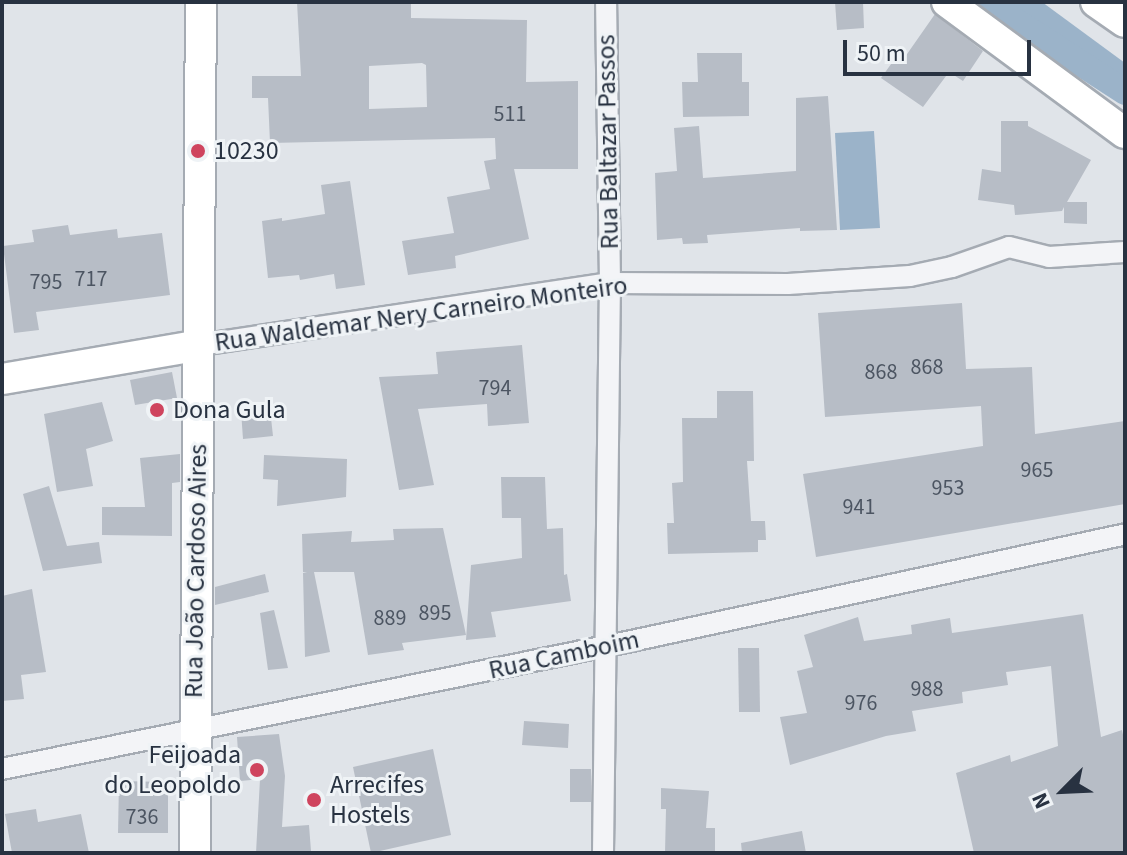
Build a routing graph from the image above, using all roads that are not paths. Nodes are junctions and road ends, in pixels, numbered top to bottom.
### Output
1 (201, 2) edge
2 (606, 2) edge
3 (947, 2) edge
4 (1096, 2) edge
5 (1124, 2) edge
6 (1125, 22) edge
7 (1125, 133) edge
8 (1125, 252) edge
9 (610, 283) junction
10 (200, 345) junction
11 (2, 379) edge
12 (1125, 534) edge
13 (607, 646) junction
14 (194, 731) junction
15 (2, 769) edge
16 (195, 853) edge
17 (603, 853) edge

1 - 10 street, Rua João Cardoso Aires
2 - 9 street, Rua Baltazar Passos
3 - 7 street
4 - 6 street
5 - 6 street
8 - 9 street, Rua Waldemar Nery Carneiro Monteiro
9 - 10 street, Rua Waldemar Nery Carneiro Monteiro
9 - 13 street, Rua Baltazar Passos
10 - 11 street, Rua Waldemar Nery Carneiro Monteiro
10 - 14 street, Rua João Cardoso Aires
12 - 13 street, Rua Camboim
13 - 14 street, Rua Camboim
13 - 17 street, Rua Baltazar Passos
14 - 15 street, Rua Camboim
14 - 16 street, Rua João Cardoso Aires

